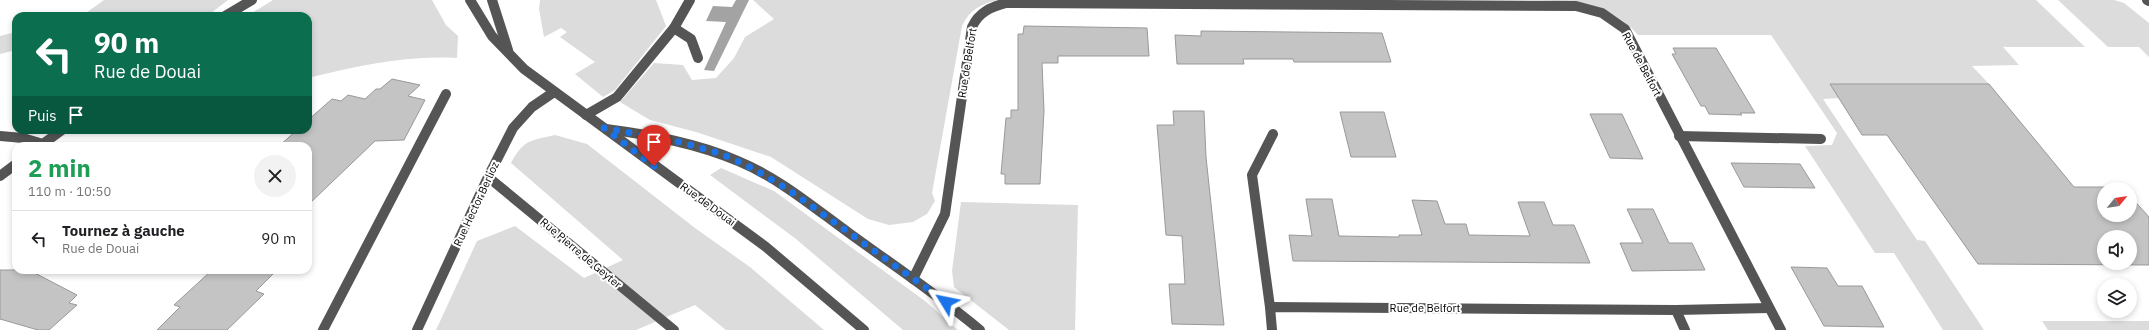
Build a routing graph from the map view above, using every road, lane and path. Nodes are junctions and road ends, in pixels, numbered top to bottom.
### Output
1 (243, 0) edge
2 (252, 0) edge
3 (470, 0) edge
4 (492, 0) edge
5 (690, 0) edge
6 (230, 12) edge
7 (232, 12) edge
8 (674, 28) junction
9 (509, 54) junction
10 (698, 58) dead end
11 (554, 92) junction
12 (446, 94) dead end
13 (586, 115) junction
14 (604, 128) junction
15 (56, 134) edge
16 (1273, 134) dead end
17 (0, 136) edge
18 (1679, 136) junction
19 (1821, 139) dead end
20 (33, 142) edge
21 (45, 142) edge
22 (12, 167) edge
23 (0, 176) edge
24 (488, 177) junction
25 (913, 279) junction
26 (1270, 307) junction
27 (1769, 308) junction
28 (1676, 310) junction
29 (323, 330) edge
30 (417, 330) edge
31 (674, 330) edge
32 (864, 330) edge
33 (980, 330) edge
34 (1272, 330) edge
35 (1685, 330) edge
36 (1781, 330) edge

1 - 6 street
2 - 7 street
3 - 9 street, Rue de Douai
4 - 9 street, Rue de Douai
5 - 8 street
8 - 10 street
8 - 13 street
9 - 11 street, Rue de Douai
11 - 13 street, Rue de Douai
11 - 24 street, Rue Hector Berlioz
12 - 29 street
13 - 14 street, Rue de Douai
14 - 25 street
14 - 32 street, Rue de Douai
15 - 21 street
16 - 26 street
17 - 20 street
18 - 19 street
18 - 25 street, Rue de Belfort
18 - 27 street, Rue de Belfort
22 - 23 street
24 - 30 street, Rue Hector Berlioz
24 - 31 street, Rue Pierre de Geyter
25 - 33 street
26 - 28 street, Rue de Belfort
26 - 34 street
27 - 28 street, Rue de Belfort
27 - 36 street, Rue de Belfort
28 - 35 street

